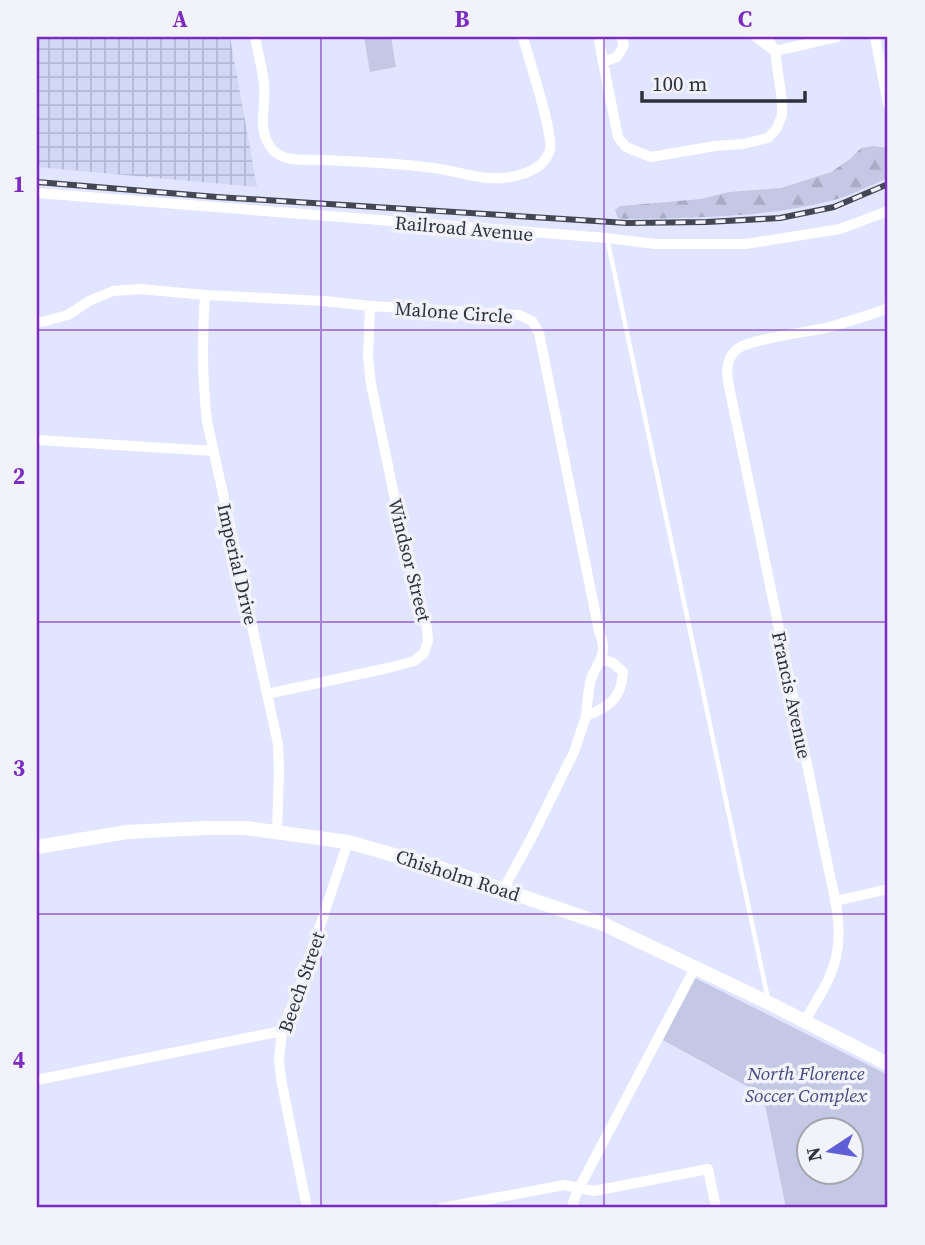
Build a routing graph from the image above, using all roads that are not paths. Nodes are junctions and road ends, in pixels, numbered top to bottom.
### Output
1 (255, 37) edge
2 (523, 37) edge
3 (601, 37) edge
4 (621, 37) edge
5 (756, 37) edge
6 (770, 37) edge
7 (837, 37) edge
8 (876, 37) edge
9 (775, 51) junction
10 (603, 62) junction
11 (888, 104) edge
12 (37, 193) edge
13 (888, 211) edge
14 (607, 239) junction
15 (205, 295) junction
16 (370, 306) junction
17 (888, 308) edge
18 (37, 322) edge
19 (37, 440) edge
20 (212, 451) junction
21 (602, 659) junction
22 (267, 694) junction
23 (586, 716) junction
24 (277, 832) junction
25 (348, 842) junction
26 (37, 847) edge
27 (888, 889) edge
28 (503, 890) junction
29 (836, 901) junction
30 (695, 968) junction
31 (769, 1003) junction
32 (805, 1021) junction
33 (282, 1031) junction
34 (888, 1063) edge
35 (37, 1080) edge
36 (579, 1188) junction
37 (478, 1205) edge
38 (307, 1208) edge
39 (442, 1208) edge
40 (574, 1208) edge
41 (716, 1208) edge

1 - 2 street
3 - 10 street
4 - 10 street
5 - 9 street
6 - 9 street
7 - 9 street
8 - 11 street
9 - 10 street
12 - 14 street, Railroad Avenue
13 - 14 street, Railroad Avenue
14 - 31 lane
15 - 16 street, Malone Circle
15 - 18 street, Malone Circle
15 - 20 street, Imperial Drive
16 - 21 street, Malone Circle
16 - 22 street, Windsor Street
17 - 29 street, Francis Avenue
19 - 20 street
20 - 22 street, Imperial Drive
21 - 23 street, Malone Circle
21 - 23 street
22 - 24 street, Imperial Drive
23 - 28 street, Malone Circle
24 - 25 main road, Chisholm Road
24 - 26 main road, Chisholm Road
25 - 28 main road, Chisholm Road
25 - 33 street, Beech Street
27 - 29 street
28 - 30 main road, Chisholm Road
29 - 32 street, Francis Avenue
30 - 31 main road, Chisholm Road
30 - 36 street
31 - 32 main road, Chisholm Road
32 - 34 main road, Chisholm Road
33 - 35 street
33 - 38 street, Beech Street
36 - 37 street
36 - 40 street
36 - 41 street
37 - 39 street

